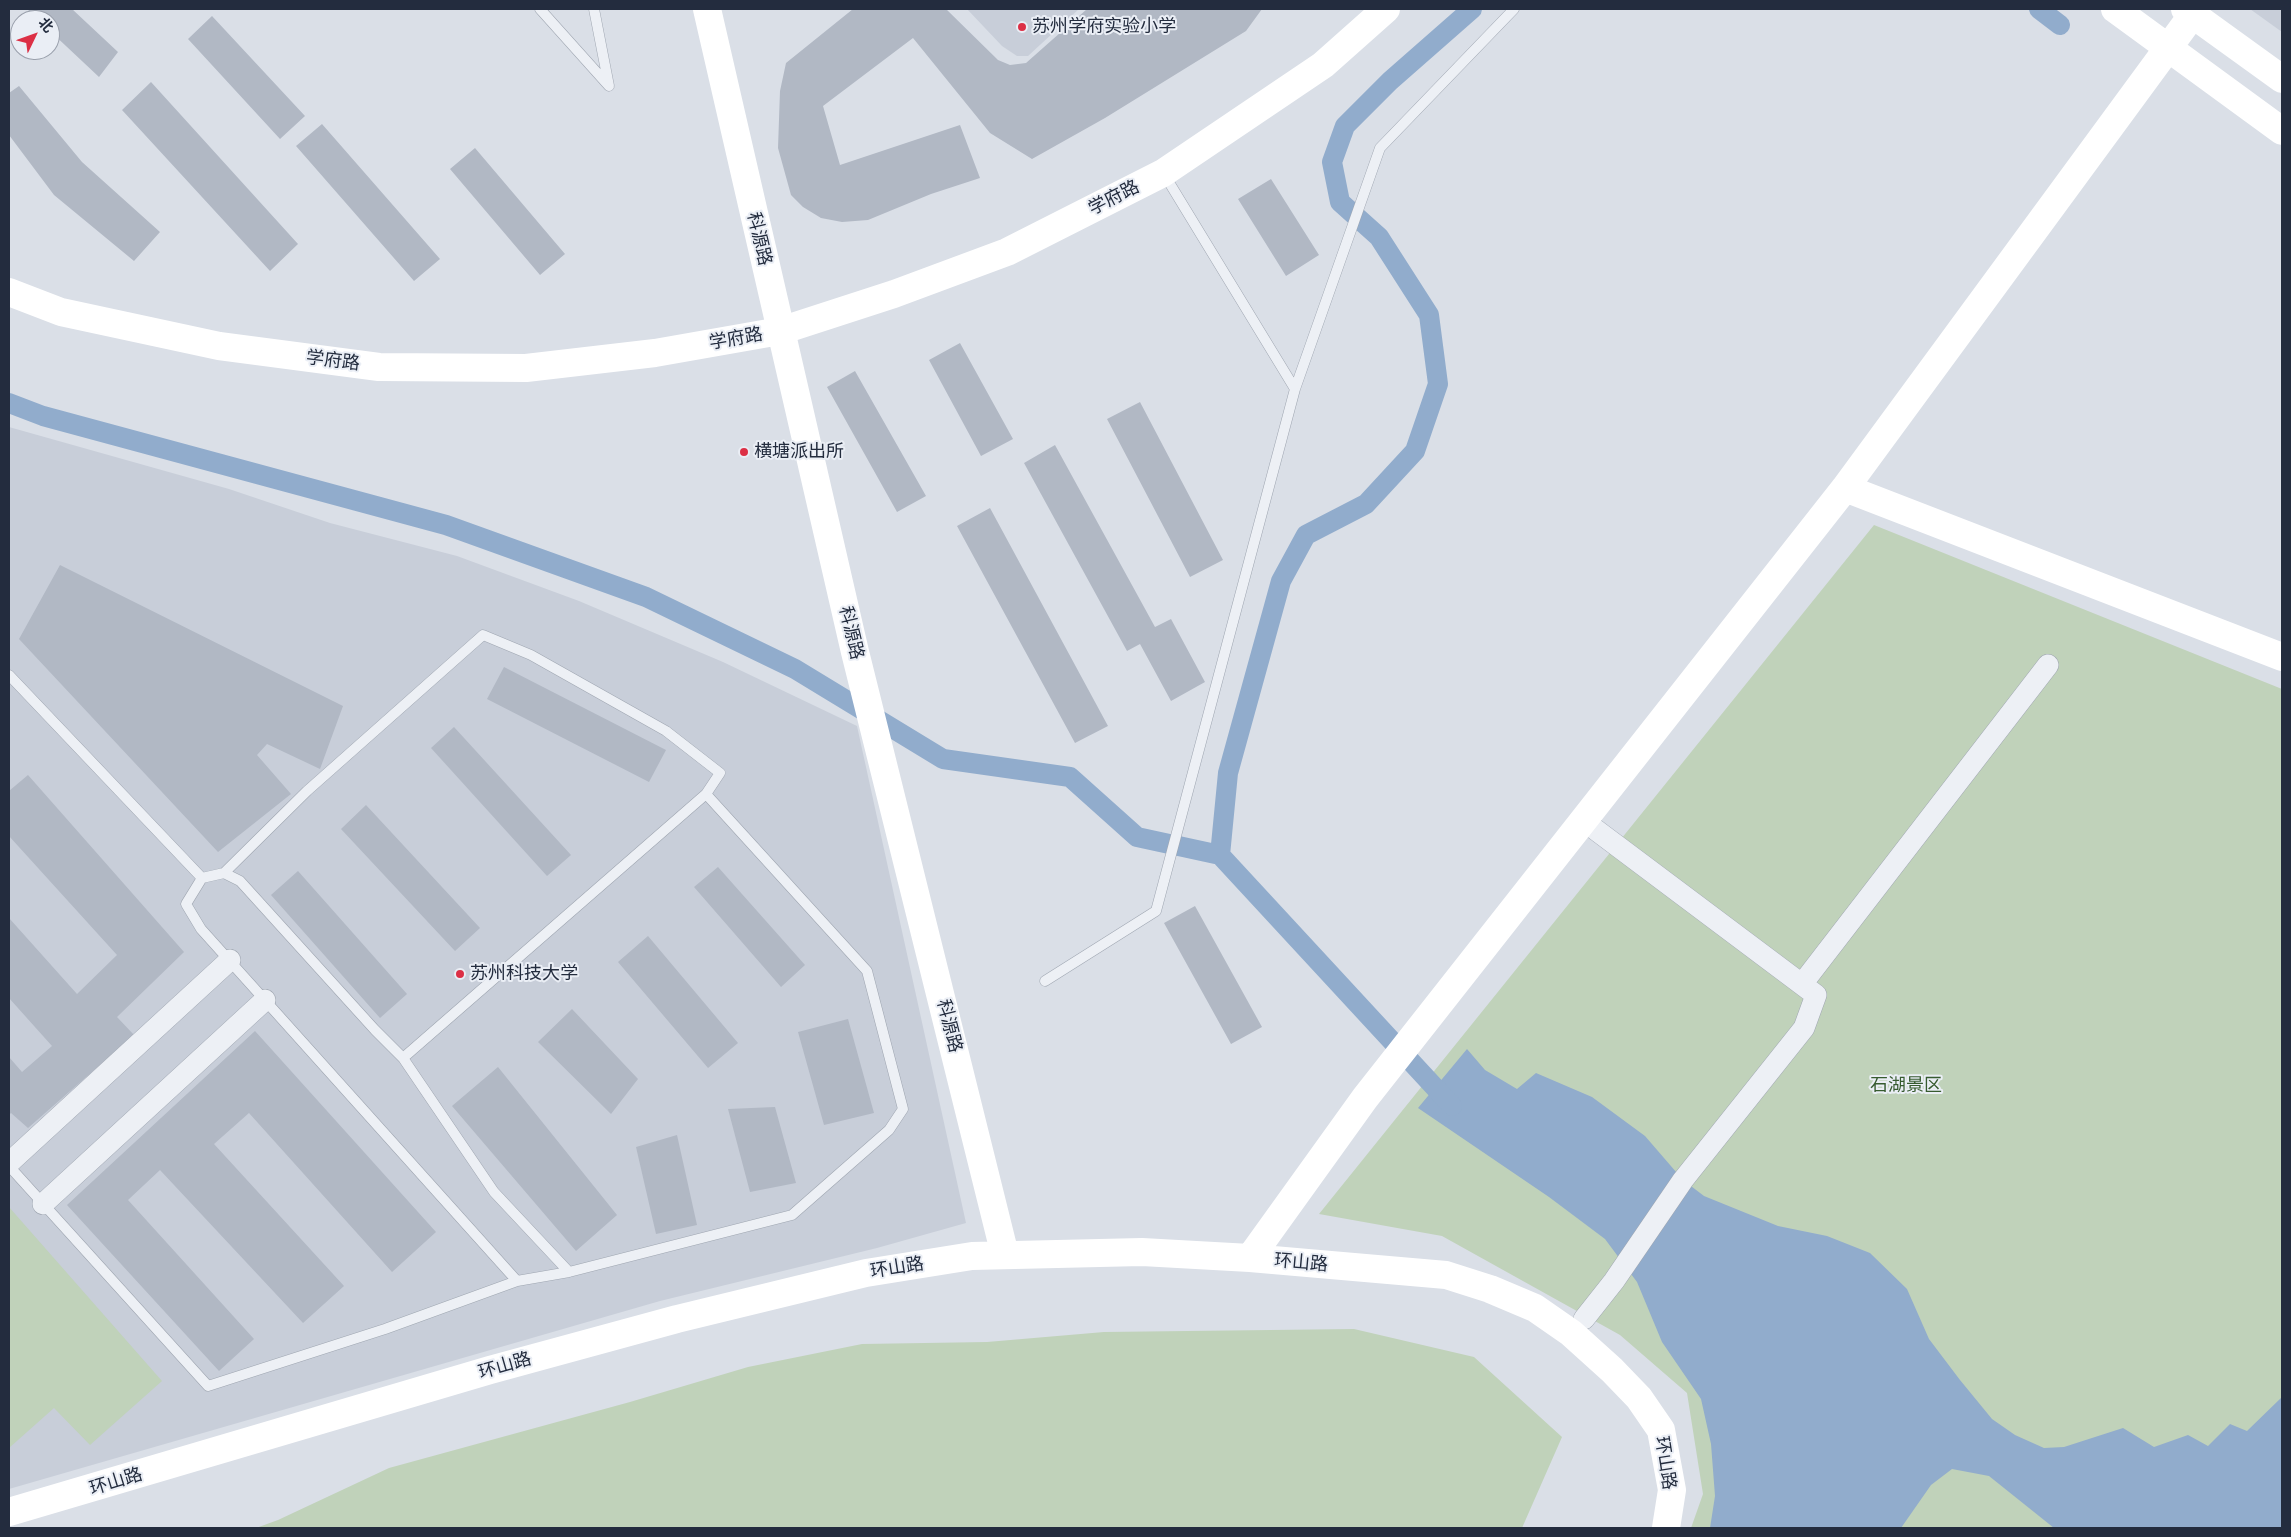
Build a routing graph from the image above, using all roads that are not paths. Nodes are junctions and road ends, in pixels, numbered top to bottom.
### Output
1 (540, 9) edge
2 (594, 9) edge
3 (707, 9) edge
4 (1386, 9) edge
5 (1514, 9) edge
6 (2115, 9) edge
7 (2189, 11) edge
8 (2168, 48) junction
9 (2282, 79) edge
10 (2282, 131) edge
11 (1163, 173) junction
12 (9, 292) edge
13 (780, 331) junction
14 (1295, 389) junction
15 (1845, 488) junction
16 (2282, 658) edge
17 (2048, 665) dead end
18 (9, 675) edge
19 (706, 794) junction
20 (1584, 821) junction
21 (224, 873) junction
22 (202, 878) junction
23 (230, 960) junction
24 (1045, 981) dead end
25 (1802, 984) junction
26 (265, 1000) junction
27 (403, 1058) junction
28 (9, 1165) edge
29 (42, 1204) junction
30 (1005, 1255) junction
31 (1250, 1258) junction
32 (569, 1272) junction
33 (517, 1281) junction
34 (1584, 1319) dead end
35 (9, 1512) edge
36 (1666, 1528) edge

1 - 2 lane
3 - 13 street, 科源路
4 - 11 street, 学府路
5 - 14 lane
6 - 8 street
7 - 8 street
7 - 9 street
8 - 10 street
8 - 15 street
11 - 13 street, 学府路
11 - 14 lane
12 - 13 street, 学府路
13 - 30 street, 科源路
14 - 24 lane
15 - 16 street
15 - 20 street
17 - 25 street
18 - 22 lane
19 - 21 lane
19 - 27 lane
19 - 32 lane
20 - 25 street
20 - 31 street
21 - 22 lane
21 - 27 lane
22 - 23 lane
23 - 26 lane
23 - 28 street
25 - 34 street
26 - 29 street
26 - 33 lane
27 - 32 lane
28 - 29 lane
29 - 33 lane
30 - 31 street, 环山路
30 - 35 street, 环山路
31 - 36 street, 环山路
32 - 33 lane

